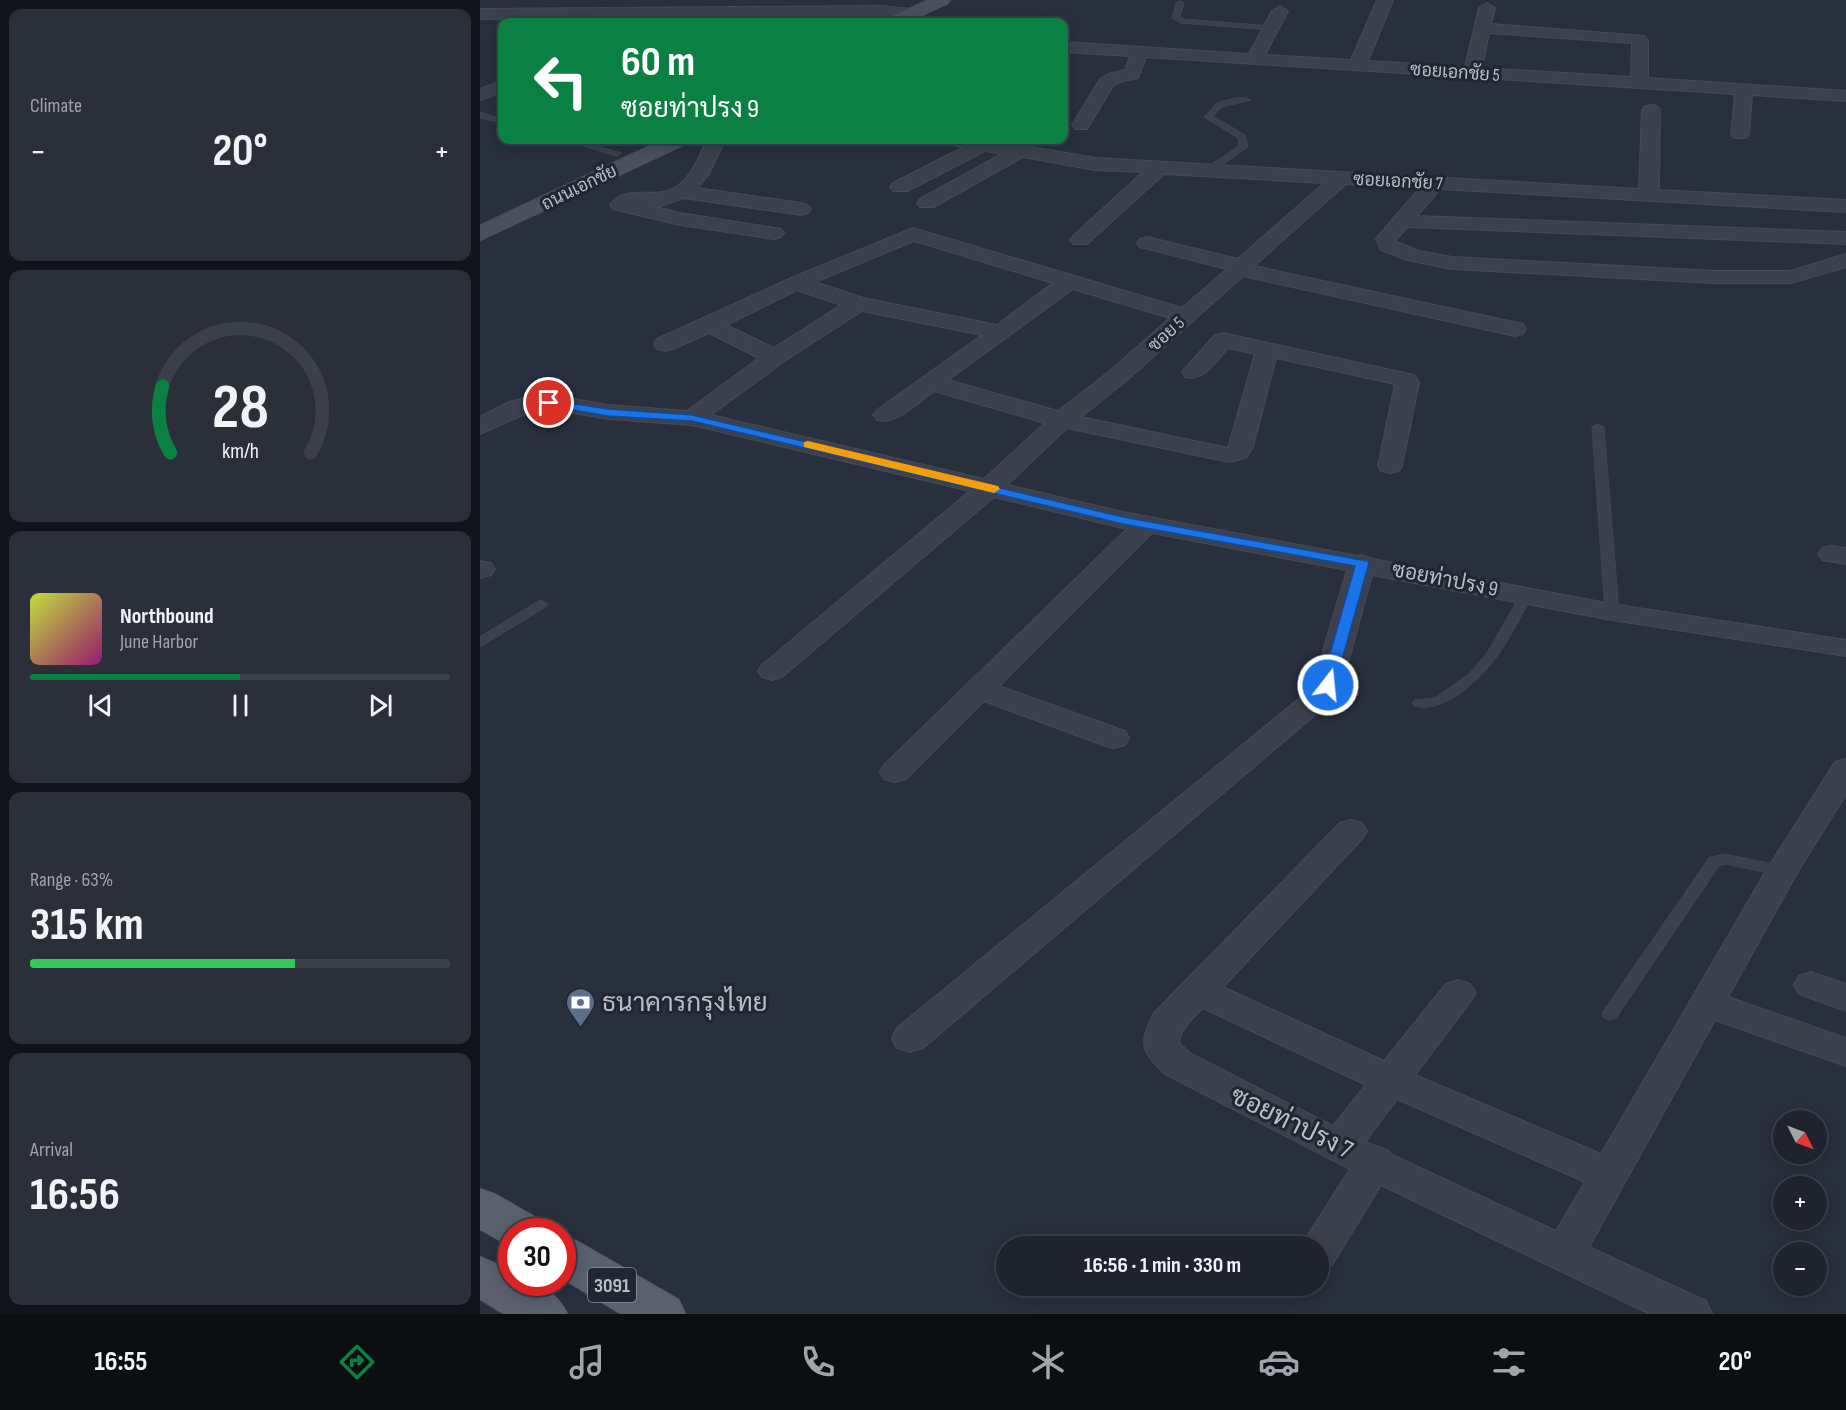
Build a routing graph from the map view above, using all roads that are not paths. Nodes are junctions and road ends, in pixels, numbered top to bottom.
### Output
1 (503, 0) edge
2 (707, 0) edge
3 (1385, 0) edge
4 (951, 2) edge
5 (1180, 3) dead end
6 (1487, 8) dead end
7 (1280, 11) dead end
8 (676, 12) junction
9 (480, 14) edge
10 (662, 18) edge
11 (917, 18) edge
12 (1270, 28) junction
13 (1482, 28) junction
14 (1068, 47) edge
15 (1140, 52) junction
16 (1254, 59) junction
17 (1357, 66) junction
18 (1472, 73) junction
19 (498, 80) edge
20 (1639, 83) junction
21 (1744, 90) junction
22 (480, 95) edge
23 (1846, 96) edge
24 (1247, 100) dead end
25 (1651, 110) dead end
26 (480, 115) edge
27 (498, 120) edge
28 (1081, 125) dead end
29 (1740, 134) dead end
30 (583, 144) edge
31 (637, 144) edge
32 (669, 144) edge
33 (714, 144) edge
34 (982, 144) edge
35 (988, 144) edge
36 (1019, 152) junction
37 (617, 153) junction
38 (1160, 168) junction
39 (1209, 170) junction
40 (1341, 178) junction
41 (1436, 182) junction
42 (900, 187) dead end
43 (682, 192) junction
44 (1648, 194) junction
45 (927, 203) dead end
46 (1846, 206) edge
47 (801, 209) dead end
48 (480, 218) edge
49 (1402, 221) junction
50 (774, 233) dead end
51 (480, 234) edge
52 (1846, 238) edge
53 (1080, 240) dead end
54 (1147, 243) dead end
55 (1846, 260) edge
56 (1240, 268) junction
57 (1068, 282) junction
58 (796, 284) junction
59 (858, 304) junction
60 (710, 325) junction
61 (1515, 329) dead end
62 (1196, 331) junction
63 (1001, 332) junction
64 (665, 344) dead end
65 (1267, 350) junction
66 (775, 357) junction
67 (1193, 372) dead end
68 (929, 382) junction
69 (885, 415) dead end
70 (692, 418) junction
71 (1062, 420) junction
72 (480, 427) edge
73 (1598, 427) dead end
74 (1390, 466) dead end
75 (988, 488) junction
76 (1146, 525) junction
77 (1362, 563) junction
78 (1527, 595) junction
79 (541, 604) dead end
80 (1612, 612) junction
81 (480, 643) edge
82 (1846, 648) edge
83 (772, 671) dead end
84 (979, 689) junction
85 (1419, 703) dead end
86 (1114, 738) dead end
87 (895, 772) dead end
88 (1842, 782) edge
89 (1351, 831) dead end
90 (1782, 871) junction
91 (1811, 985) dead end
92 (1198, 991) junction
93 (1458, 993) dead end
94 (1846, 998) edge
95 (1708, 1004) junction
96 (1610, 1014) dead end
97 (910, 1038) dead end
98 (1846, 1052) edge
99 (1390, 1080) junction
100 (1339, 1147) junction
101 (1376, 1162) junction
102 (1609, 1175) junction
103 (480, 1207) edge
104 (498, 1218) edge
105 (1328, 1236) edge
106 (1564, 1254) junction
107 (576, 1264) edge
108 (480, 1276) edge
109 (544, 1314) edge
110 (662, 1314) edge
111 (1692, 1314) edge

1 - 9 street
2 - 8 street
3 - 17 street
4 - 11 main road
5 - 12 lane
6 - 13 street
7 - 12 street
8 - 9 street
8 - 10 street
8 - 11 street
12 - 16 street
13 - 18 street
13 - 20 street
14 - 15 street, ซอยเอกชัย 5
15 - 16 street, ซอยเอกชัย 5
15 - 28 street
16 - 17 street, ซอยเอกชัย 5
17 - 18 street, ซอยเอกชัย 5
18 - 20 street, ซอยเอกชัย 5
19 - 22 street
20 - 21 street, ซอยเอกชัย 5
21 - 23 street, ซอยเอกชัย 5
21 - 29 street
24 - 39 lane
25 - 44 street
26 - 27 lane
30 - 37 lane
31 - 37 main road, ถนนเอกชัย
32 - 51 main road, ถนนเอกชัย
33 - 43 street
34 - 42 street
35 - 36 street, ซอยเอกชัย 7
36 - 38 street, ซอยเอกชัย 7
36 - 45 street
37 - 48 main road, ถนนเอกชัย
38 - 39 street, ซอยเอกชัย 7
38 - 53 street
39 - 40 street, ซอยเอกชัย 7
40 - 41 street, ซอยเอกชัย 7
40 - 56 street, ซอย 5
41 - 44 street, ซอยเอกชัย 7
41 - 49 street
43 - 47 street
43 - 50 street
44 - 46 street, ซอยเอกชัย 7
49 - 52 street
49 - 55 street
54 - 56 street
56 - 61 street
56 - 62 street, ซอย 5
57 - 58 street
57 - 62 street
57 - 63 street
58 - 59 street
58 - 60 street
59 - 63 street
59 - 66 street
60 - 64 street
60 - 66 street
62 - 65 street
62 - 67 street
62 - 71 street, ซอย 5
63 - 68 street
65 - 71 street
65 - 74 street
66 - 70 street
68 - 69 street
68 - 71 street
70 - 72 street, ซอยท่าปรง 9
70 - 75 street, ซอยท่าปรง 9
71 - 75 street, ซอย 5
73 - 80 lane
75 - 76 street, ซอยท่าปรง 9
75 - 83 street, ซอย 5
76 - 77 street, ซอยท่าปรง 9
76 - 84 street
77 - 78 street, ซอยท่าปรง 9
77 - 97 street
78 - 80 street, ซอยท่าปรง 9
78 - 85 lane
79 - 81 lane
80 - 82 street, ซอยท่าปรง 9
84 - 86 street
84 - 87 street
88 - 90 street
89 - 92 street, ซอยท่าปรง 7
90 - 95 street
90 - 96 lane
91 - 94 street
92 - 99 street
92 - 100 street, ซอยท่าปรง 7
93 - 99 street
95 - 98 street
95 - 102 street
99 - 100 street
99 - 102 street
100 - 101 street, ซอยท่าปรง 7
101 - 105 street
101 - 106 street, ซอยท่าปรง 7
102 - 106 street
103 - 104 main road
106 - 111 street, ซอยท่าปรง 7
107 - 110 main road, 3091
108 - 109 main road

